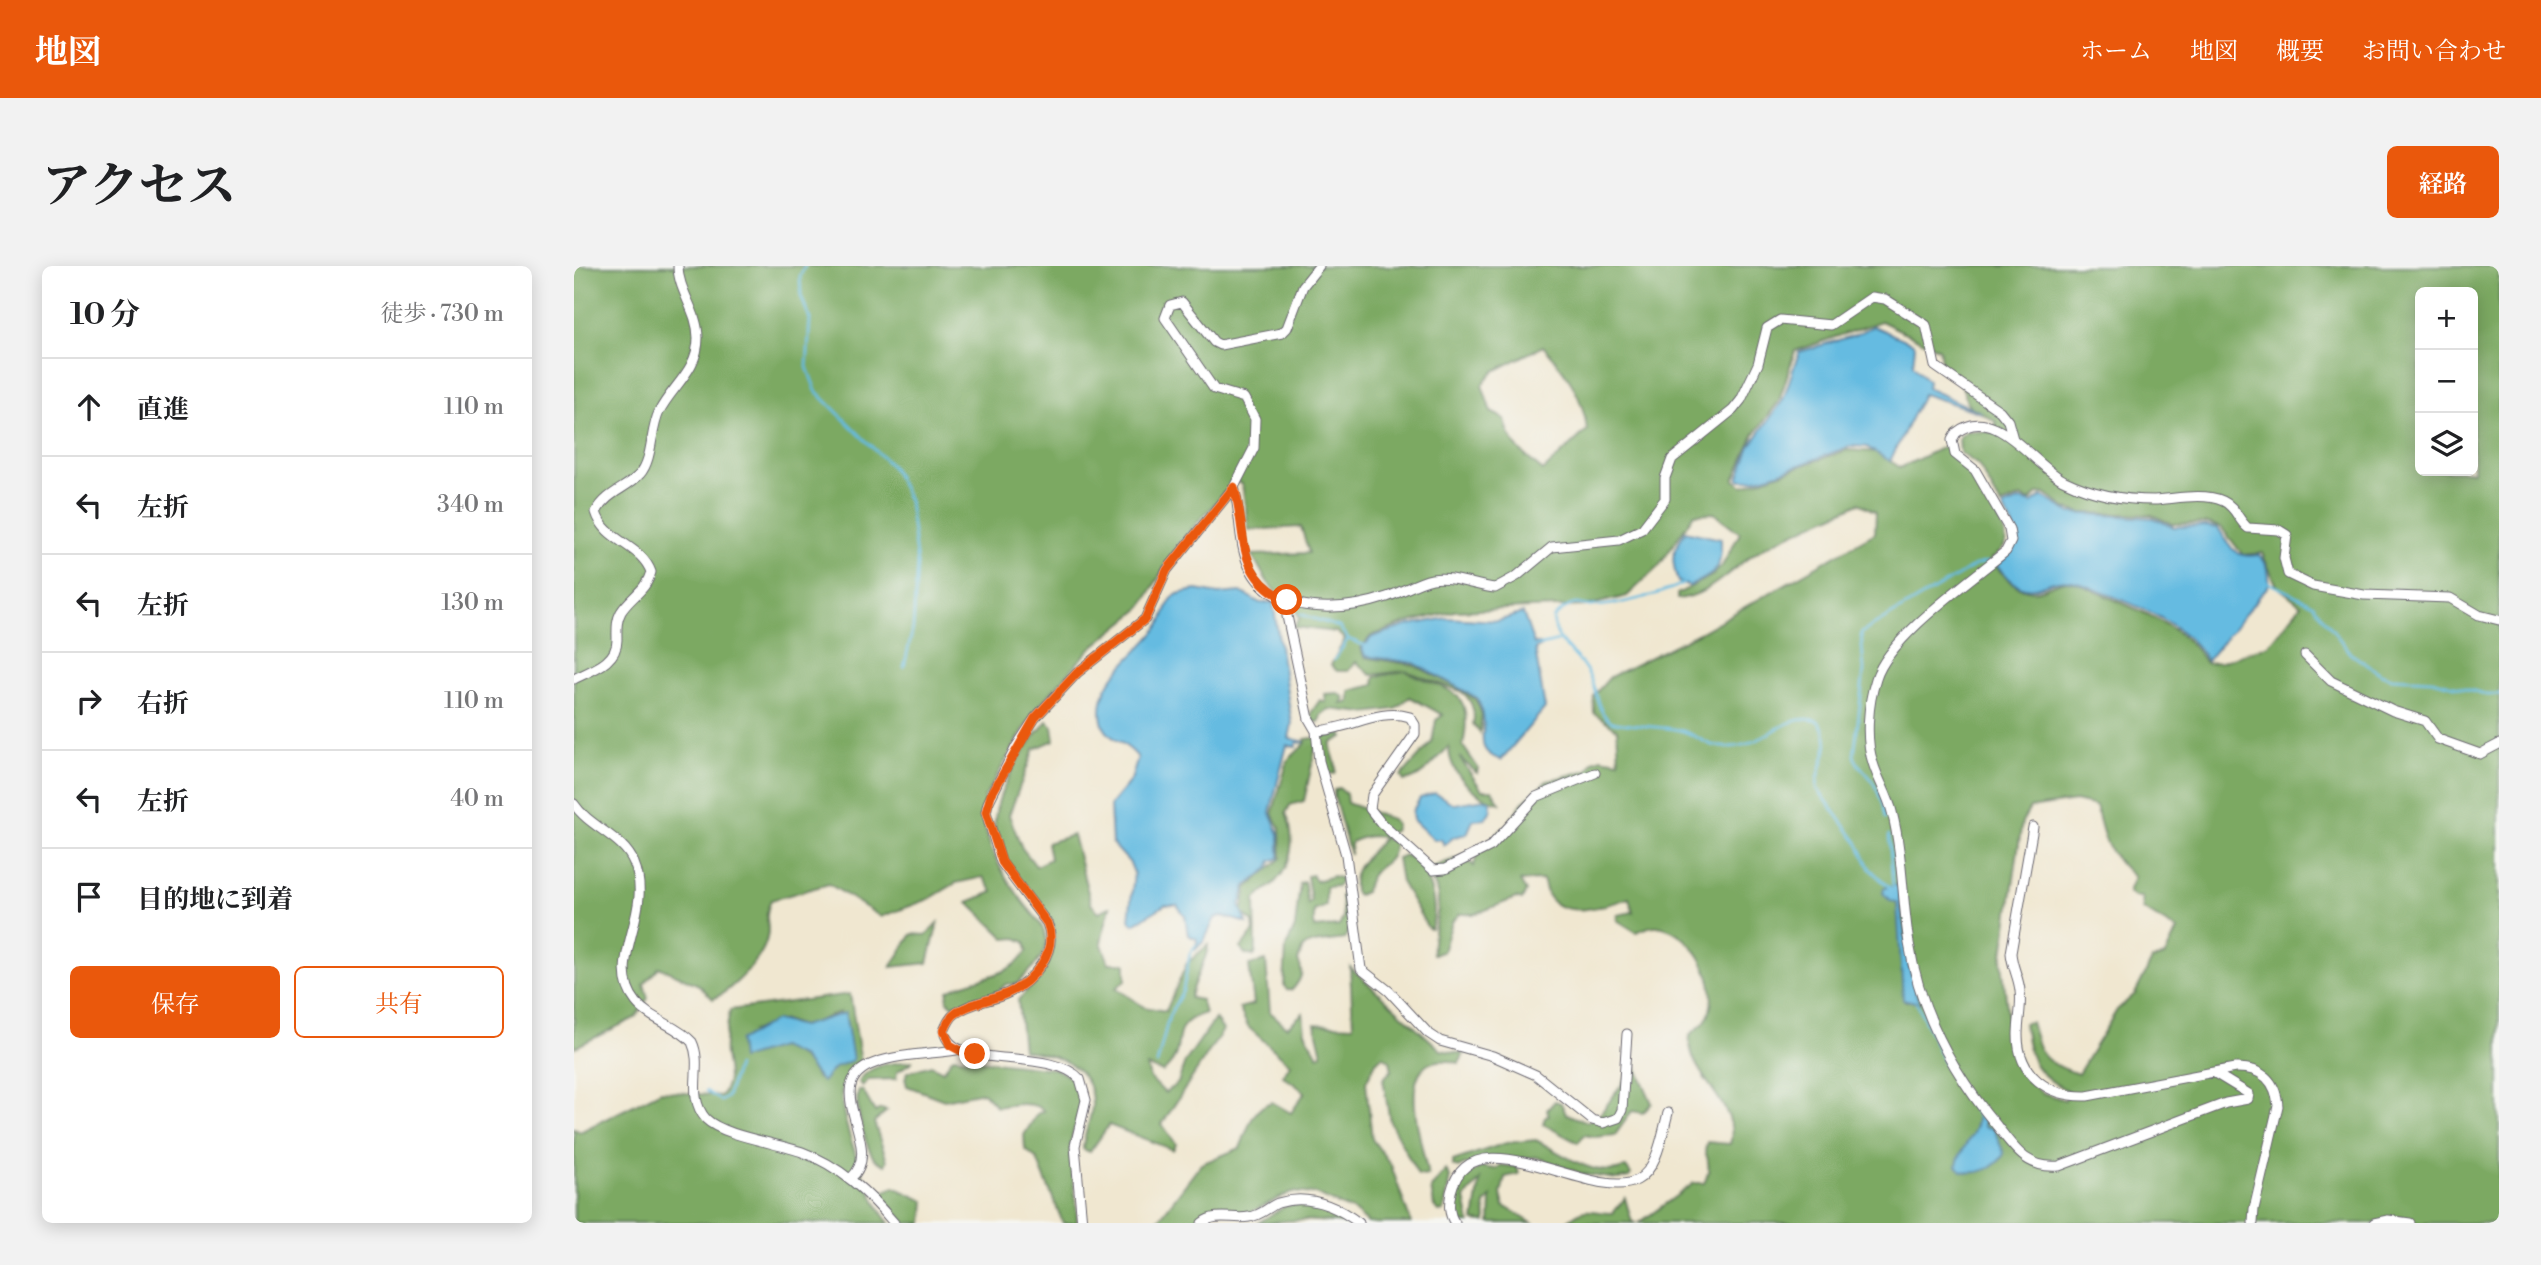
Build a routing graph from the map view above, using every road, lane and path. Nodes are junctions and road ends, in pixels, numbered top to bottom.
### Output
1 (678, 266) edge
2 (1319, 266) edge
3 (2013, 439) junction
4 (1234, 487) junction
5 (1287, 600) junction
6 (2499, 620) edge
7 (2305, 656) dead end
8 (574, 679) edge
9 (1316, 731) junction
10 (2499, 744) edge
11 (1595, 773) dead end
12 (574, 804) edge
13 (2033, 827) dead end
14 (1627, 1034) dead end
15 (956, 1050) junction
16 (2213, 1072) junction
17 (1668, 1113) dead end
18 (851, 1178) junction
19 (894, 1223) edge
20 (1082, 1223) edge
21 (1202, 1223) edge
22 (1359, 1223) edge
23 (1455, 1223) edge
24 (2253, 1223) edge
25 (2374, 1223) edge
26 (2410, 1223) edge

1 - 8 street
2 - 4 street
3 - 5 street
3 - 6 street
3 - 16 street
4 - 5 street
4 - 15 street
5 - 9 street
7 - 10 street
9 - 11 street
9 - 14 street
12 - 18 street
13 - 16 street
15 - 18 street
15 - 20 street
16 - 24 street
17 - 23 street
18 - 19 street
21 - 22 street
25 - 26 street

